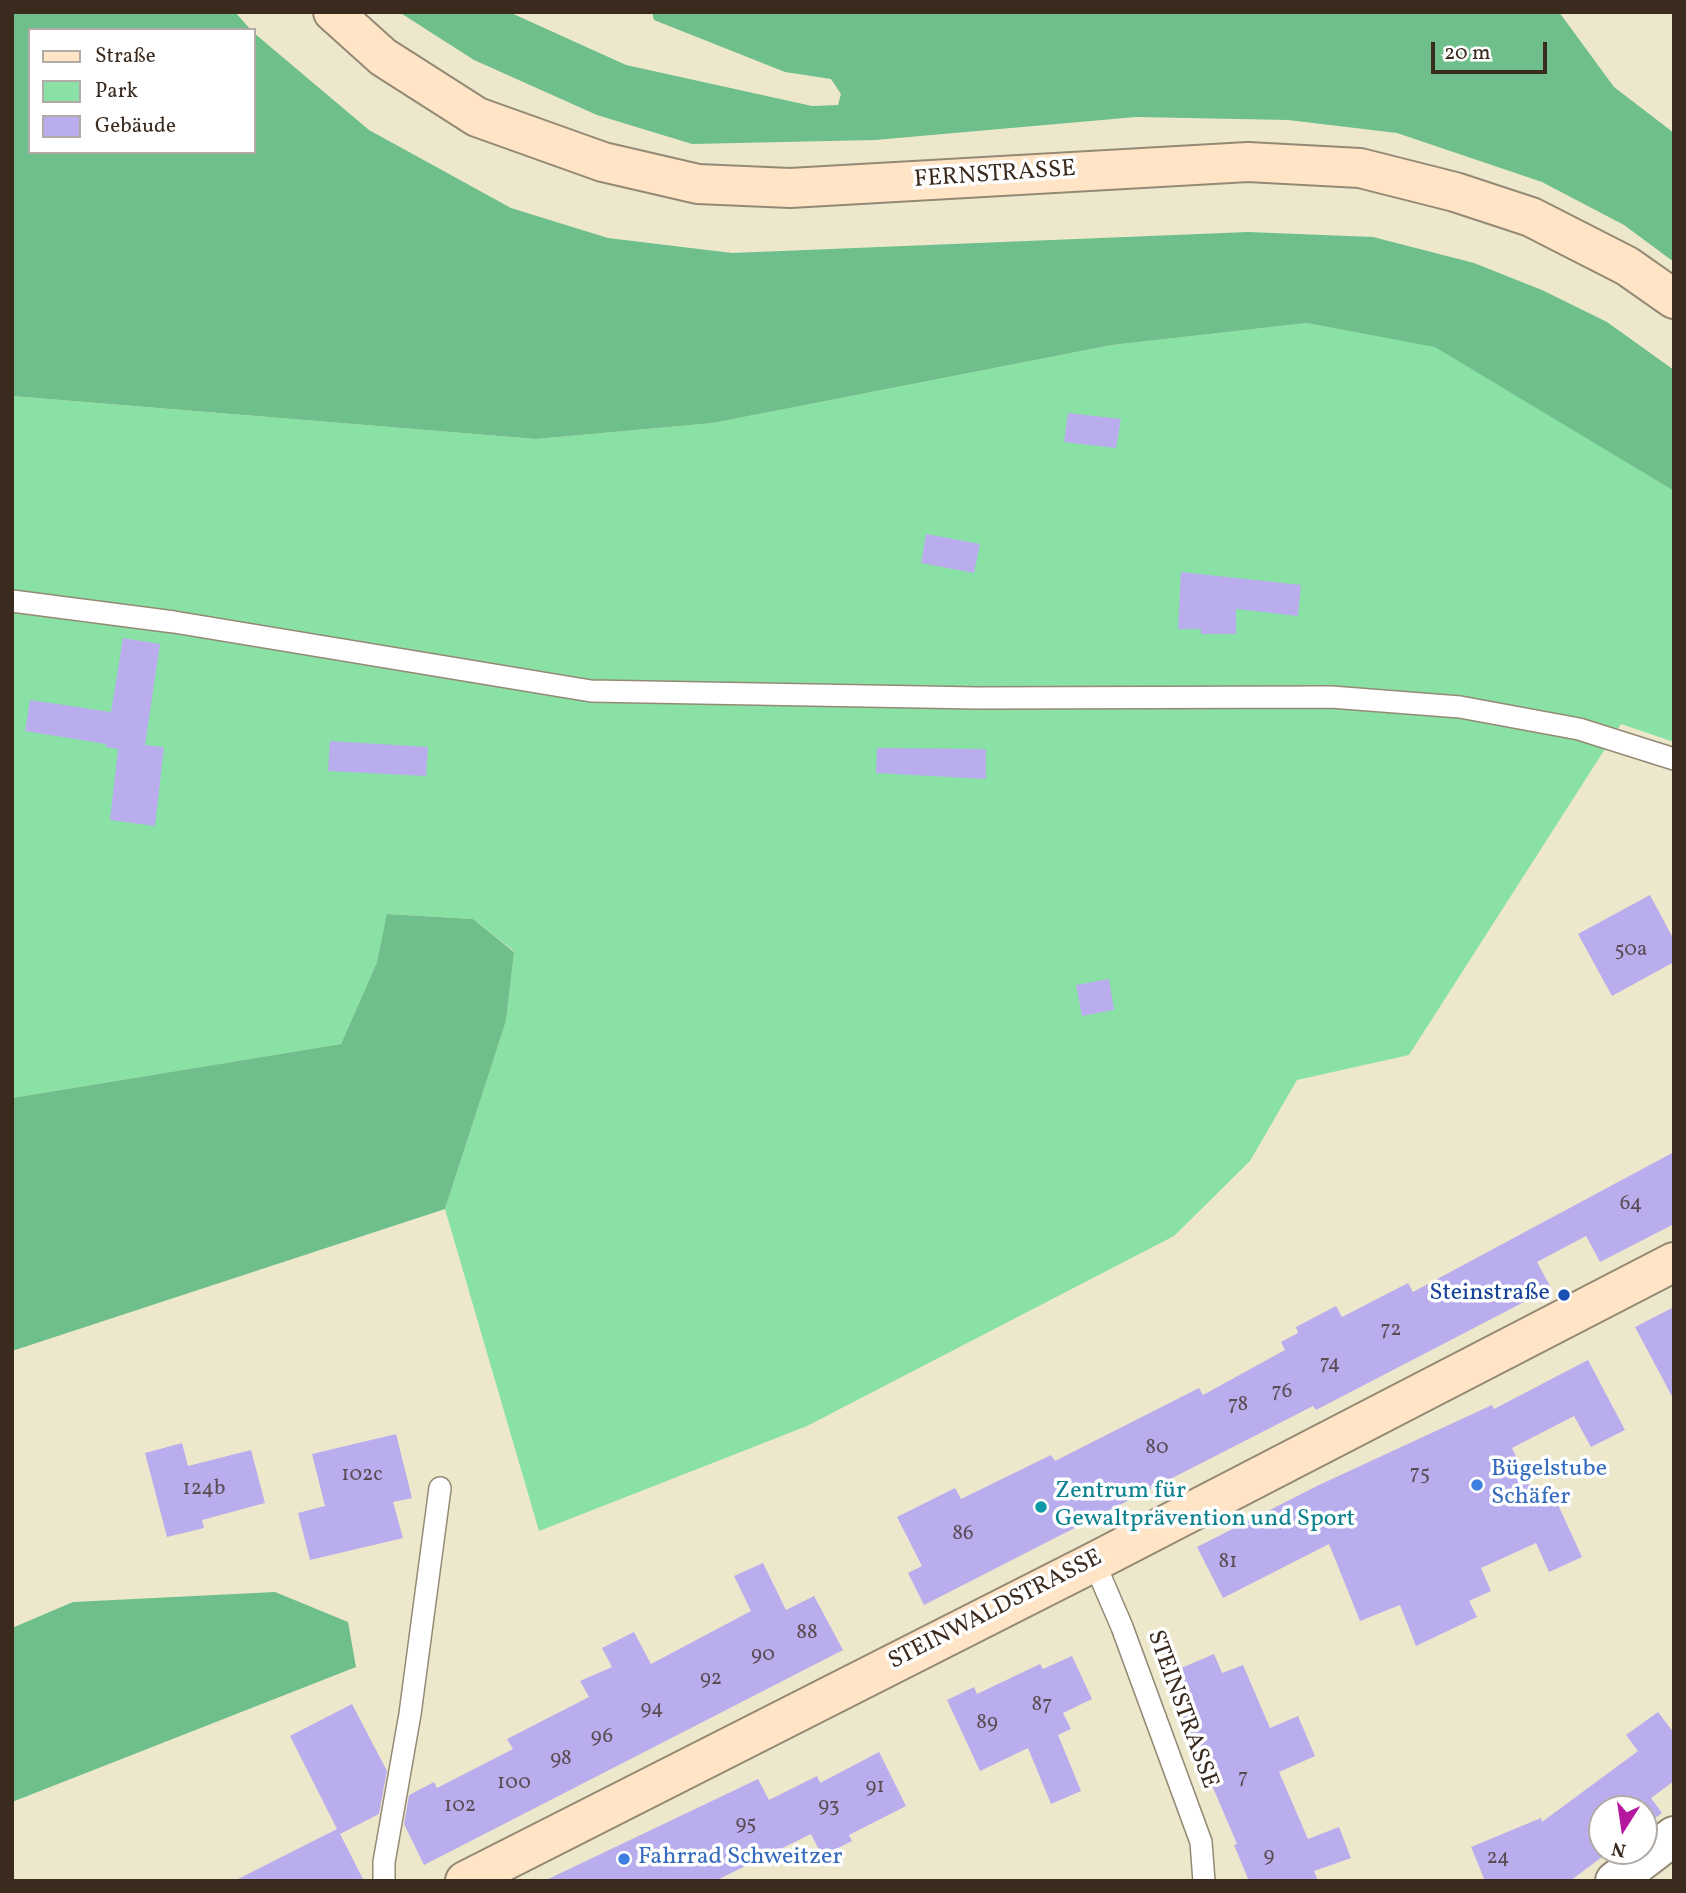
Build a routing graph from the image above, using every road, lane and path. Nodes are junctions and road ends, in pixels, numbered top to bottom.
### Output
1 (332, 12) edge
2 (1674, 299) edge
3 (12, 601) edge
4 (1674, 759) edge
5 (1674, 1262) edge
6 (440, 1488) dead end
7 (1094, 1562) junction
8 (1674, 1836) edge
9 (383, 1881) edge
10 (465, 1881) edge
11 (1204, 1881) edge
12 (1615, 1881) edge

1 - 2 main road, FERNSTRASSE
3 - 4 lane
5 - 7 main road, STEINWALDSTRASSE
6 - 9 lane
7 - 10 main road, STEINWALDSTRASSE
7 - 11 lane, STEINSTRASSE
8 - 12 street

